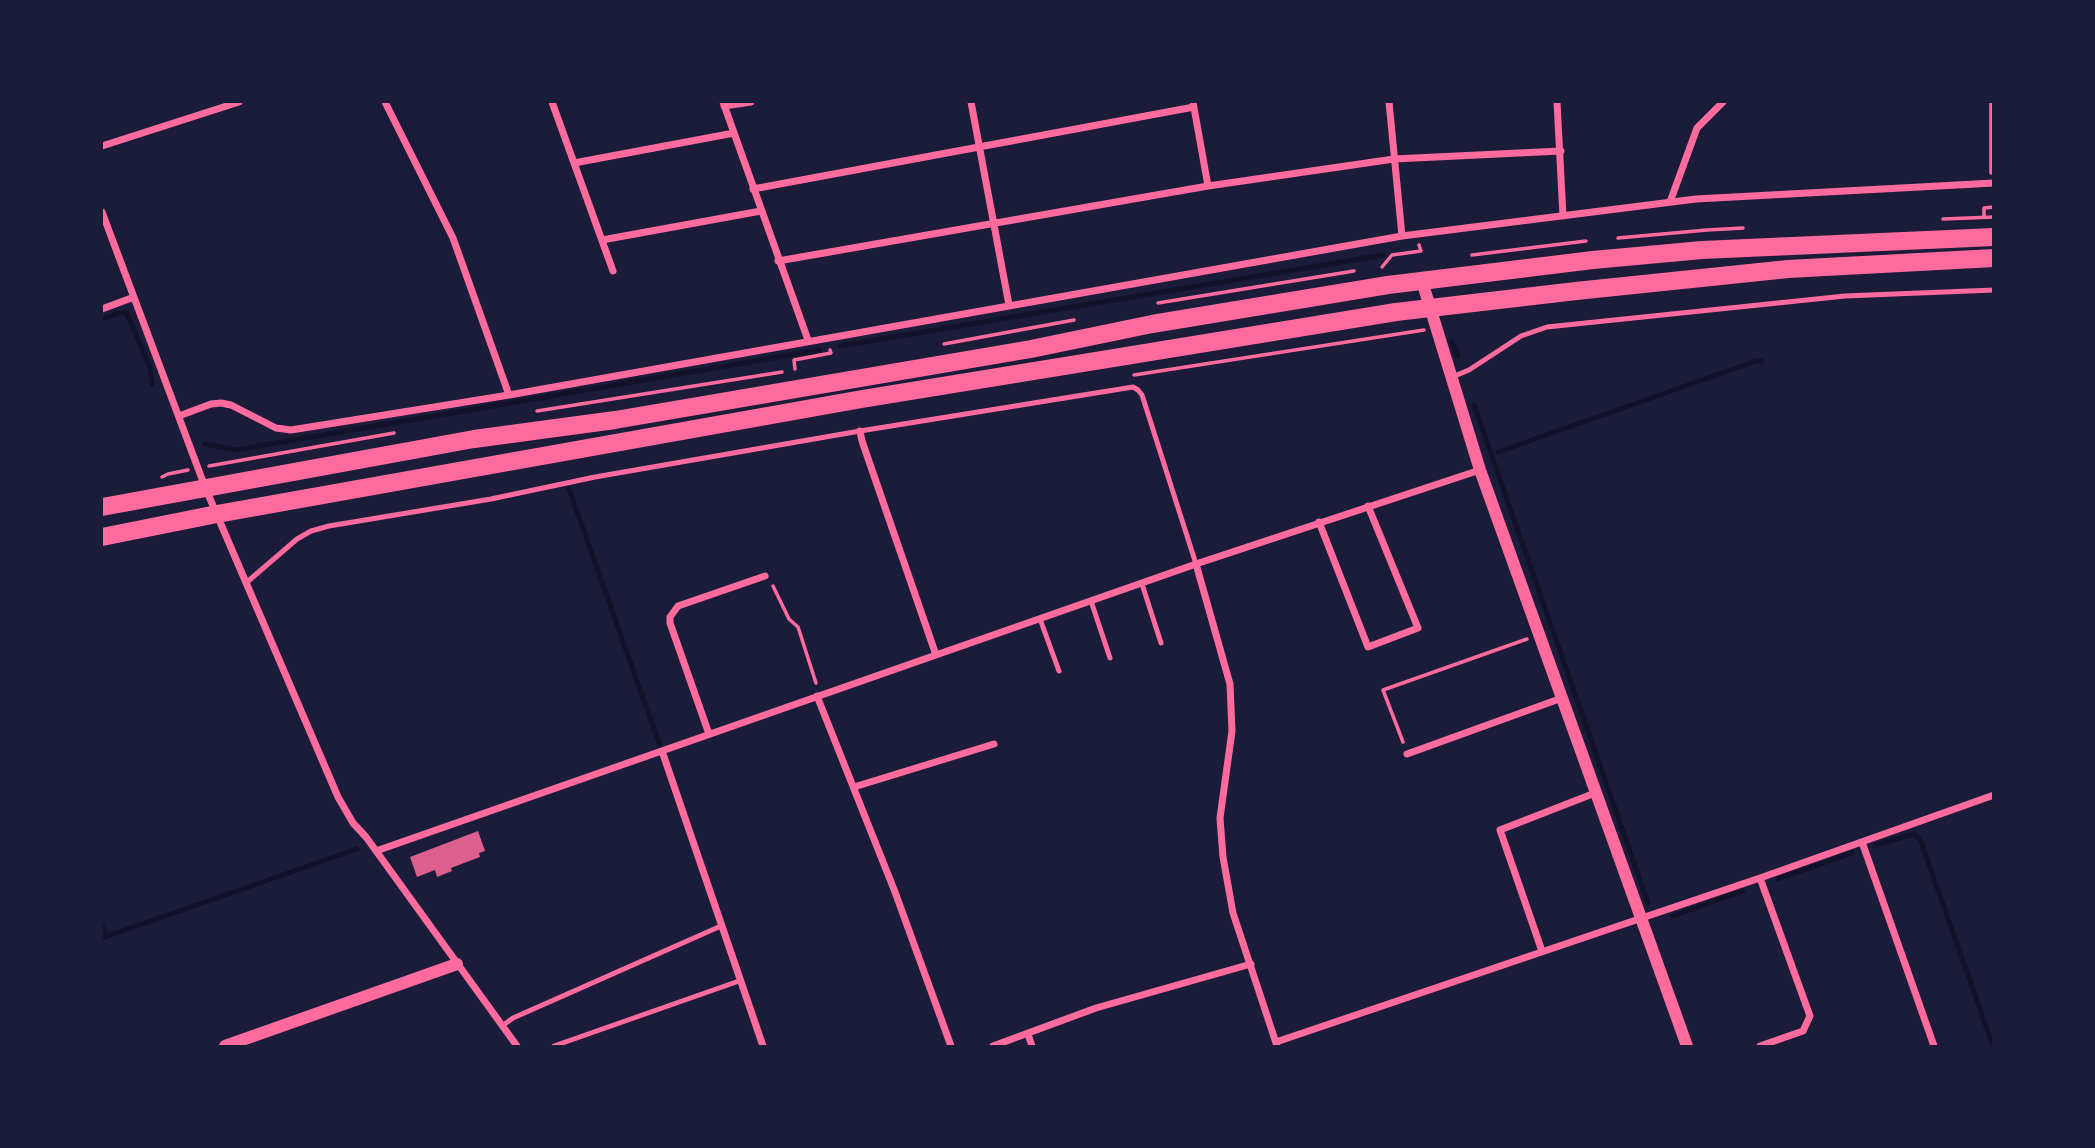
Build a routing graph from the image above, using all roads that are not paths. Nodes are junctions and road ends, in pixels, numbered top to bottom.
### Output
1 (239, 102) edge
2 (385, 102) edge
3 (552, 102) edge
4 (751, 102) edge
5 (971, 102) edge
6 (1389, 102) edge
7 (1557, 102) edge
8 (1723, 102) edge
9 (723, 104) edge
10 (1193, 104) edge
11 (734, 133) junction
12 (102, 146) edge
13 (978, 147) junction
14 (1560, 151) junction
15 (1394, 159) junction
16 (574, 163) junction
17 (1992, 183) edge
18 (1208, 186) junction
19 (753, 189) junction
20 (1670, 202) junction
21 (761, 211) junction
22 (102, 212) edge
23 (1563, 216) junction
24 (995, 224) junction
25 (1402, 236) junction
26 (1993, 237) edge
27 (602, 240) junction
28 (1993, 258) edge
29 (778, 261) junction
30 (613, 271) dead end
31 (1422, 281) junction
32 (1993, 290) edge
33 (134, 298) junction
34 (1009, 305) junction
35 (102, 309) edge
36 (1430, 309) junction
37 (808, 340) junction
38 (1452, 377) junction
39 (509, 395) junction
40 (179, 415) junction
41 (860, 431) junction
42 (1480, 470) junction
43 (205, 487) junction
44 (1368, 506) junction
45 (102, 507) edge
46 (216, 514) junction
47 (1320, 522) junction
48 (102, 537) edge
49 (1196, 564) junction
50 (765, 576) road end
51 (246, 583) junction
52 (1142, 584) junction
53 (1091, 601) junction
54 (1040, 619) junction
55 (1161, 643) dead end
56 (936, 655) junction
57 (1110, 658) dead end
58 (1059, 671) dead end
59 (817, 696) junction
60 (1562, 698) junction
61 (709, 734) junction
62 (994, 744) dead end
63 (662, 751) junction
64 (1407, 754) road end
65 (854, 787) junction
66 (1595, 793) junction
67 (1993, 795) edge
68 (1862, 842) junction
69 (376, 851) junction
70 (1760, 878) junction
71 (1642, 917) junction
72 (721, 926) junction
73 (1542, 951) junction
74 (457, 964) junction
75 (1251, 964) junction
76 (739, 981) junction
77 (502, 1026) junction
78 (1028, 1034) junction
79 (1276, 1044) edge
80 (225, 1046) edge
81 (517, 1046) edge
82 (554, 1046) edge
83 (763, 1046) edge
84 (951, 1046) edge
85 (993, 1046) edge
86 (1032, 1046) edge
87 (1687, 1046) edge
88 (1760, 1046) edge
89 (1934, 1046) edge

1 - 12 street
2 - 39 street
3 - 16 street
4 - 9 street
5 - 13 street
6 - 15 street
7 - 14 street
8 - 20 street
9 - 11 street
10 - 13 street
10 - 18 street
11 - 16 street
11 - 19 street
13 - 19 street
13 - 24 street
14 - 15 street
14 - 23 street
15 - 18 street
15 - 25 street
16 - 27 street
17 - 20 street
18 - 24 street
19 - 21 street
20 - 23 street
21 - 27 street
21 - 29 street
22 - 33 street
23 - 25 street
24 - 29 street
24 - 34 street
25 - 34 street
26 - 31 highway
27 - 30 street
28 - 36 highway
29 - 37 street
31 - 36 street
31 - 43 highway
32 - 38 lane
33 - 35 street
33 - 40 street
34 - 37 street
36 - 38 street
36 - 46 highway
37 - 39 street
38 - 42 street
39 - 40 street
40 - 43 street
41 - 49 lane
41 - 51 lane
41 - 56 street
42 - 44 street
42 - 60 street
43 - 45 highway
43 - 46 street
44 - 47 street
44 - 47 street
46 - 48 highway
46 - 51 street
47 - 49 street
49 - 52 street
49 - 75 street
50 - 61 street
51 - 69 street
52 - 53 street
52 - 55 lane
53 - 54 street
53 - 57 lane
54 - 56 street
54 - 58 lane
56 - 59 street
59 - 61 street
59 - 65 street
60 - 64 street
60 - 66 street
61 - 63 street
62 - 65 street
63 - 69 street
63 - 72 street
65 - 84 street
66 - 71 street
66 - 73 street
67 - 68 street
68 - 70 street
68 - 89 street
69 - 74 street
70 - 71 street
70 - 88 street
71 - 73 street
71 - 87 street
72 - 76 street
72 - 77 lane
73 - 79 street
74 - 77 street
74 - 80 street
75 - 78 street
75 - 79 street
76 - 82 lane
76 - 83 street
77 - 81 street
78 - 85 street
78 - 86 street

